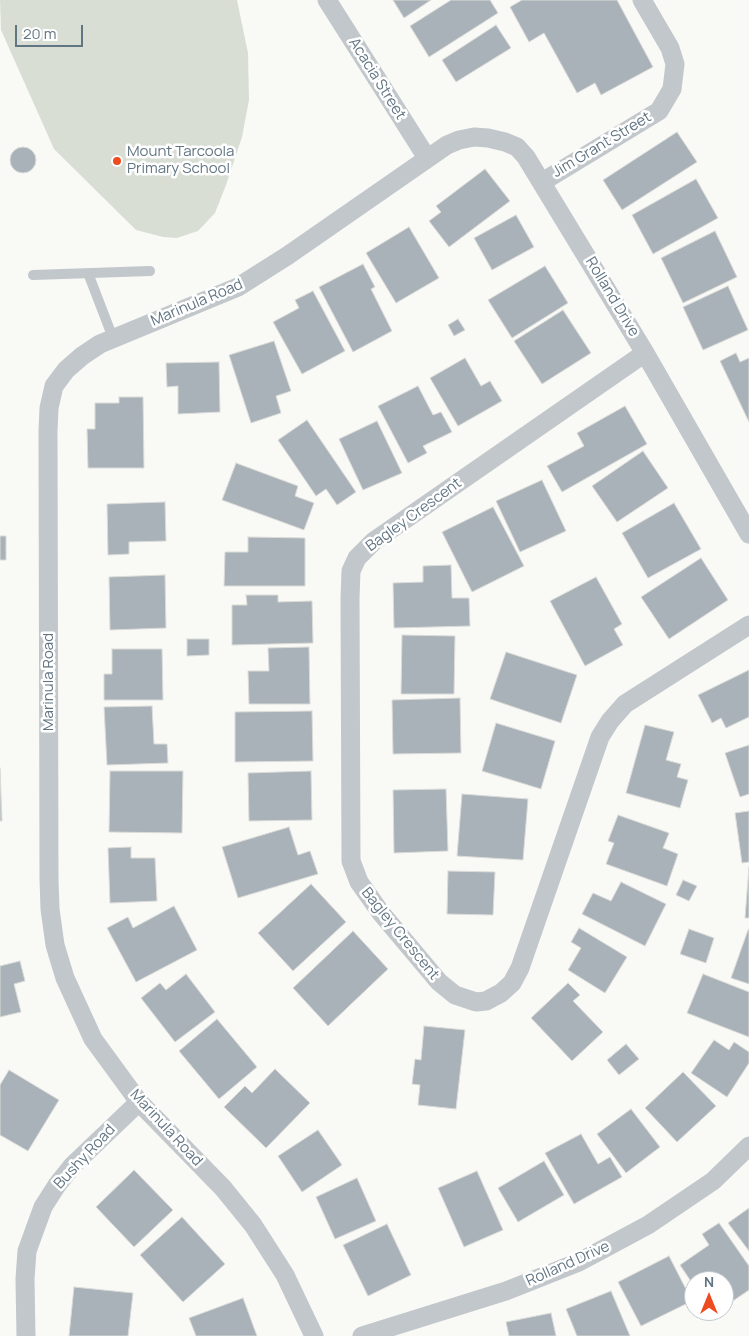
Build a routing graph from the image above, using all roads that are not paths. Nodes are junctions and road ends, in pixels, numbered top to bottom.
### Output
1 (327, 0) edge
2 (642, 0) edge
3 (427, 158) junction
4 (542, 182) junction
5 (150, 271) dead end
6 (88, 273) junction
7 (33, 275) dead end
8 (113, 338) junction
9 (645, 353) junction
10 (749, 534) edge
11 (749, 624) edge
12 (139, 1102) junction
13 (749, 1146) edge
14 (26, 1336) edge
15 (314, 1336) edge
16 (362, 1336) edge

1 - 3 street, Acacia Street
2 - 4 street, Jim Grant Street
3 - 4 street, Rolland Drive
3 - 8 street, Marinula Road
4 - 9 street, Rolland Drive
5 - 6 lane
6 - 7 lane
6 - 8 lane
8 - 12 street, Marinula Road
9 - 10 street, Rolland Drive
9 - 11 street, Bagley Crescent
12 - 14 street, Bushy Road
12 - 15 street, Marinula Road
13 - 16 street, Rolland Drive

